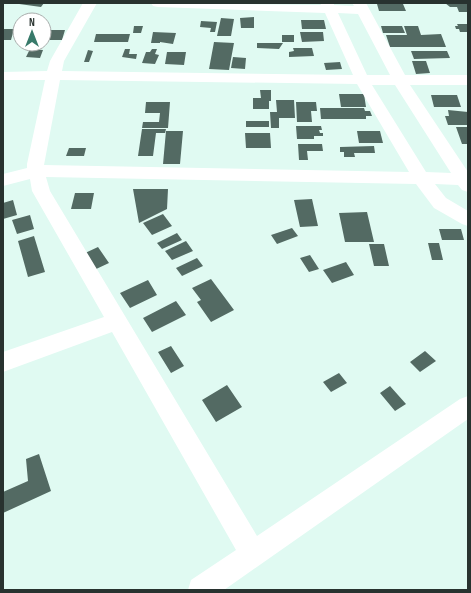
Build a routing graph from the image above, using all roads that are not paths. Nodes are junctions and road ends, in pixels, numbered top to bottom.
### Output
1 (90, 3) edge
2 (158, 3) edge
3 (328, 6) edge
4 (361, 6) edge
5 (53, 75) junction
6 (3, 76) edge
7 (362, 80) junction
8 (400, 80) junction
9 (468, 80) edge
10 (37, 171) junction
11 (421, 178) junction
12 (3, 180) edge
13 (466, 181) edge
14 (468, 219) edge
15 (117, 321) junction
16 (3, 362) edge
17 (468, 406) edge
18 (253, 554) junction
19 (201, 590) edge

1 - 5 street
2 - 3 street
3 - 4 street
3 - 7 street
4 - 8 street
5 - 6 street
5 - 7 street
5 - 10 street
7 - 8 street
7 - 11 street
8 - 9 street
8 - 13 street
10 - 11 street
10 - 12 street
10 - 15 street
11 - 13 street
11 - 14 street
15 - 16 street
15 - 18 street
17 - 18 street
18 - 19 street

